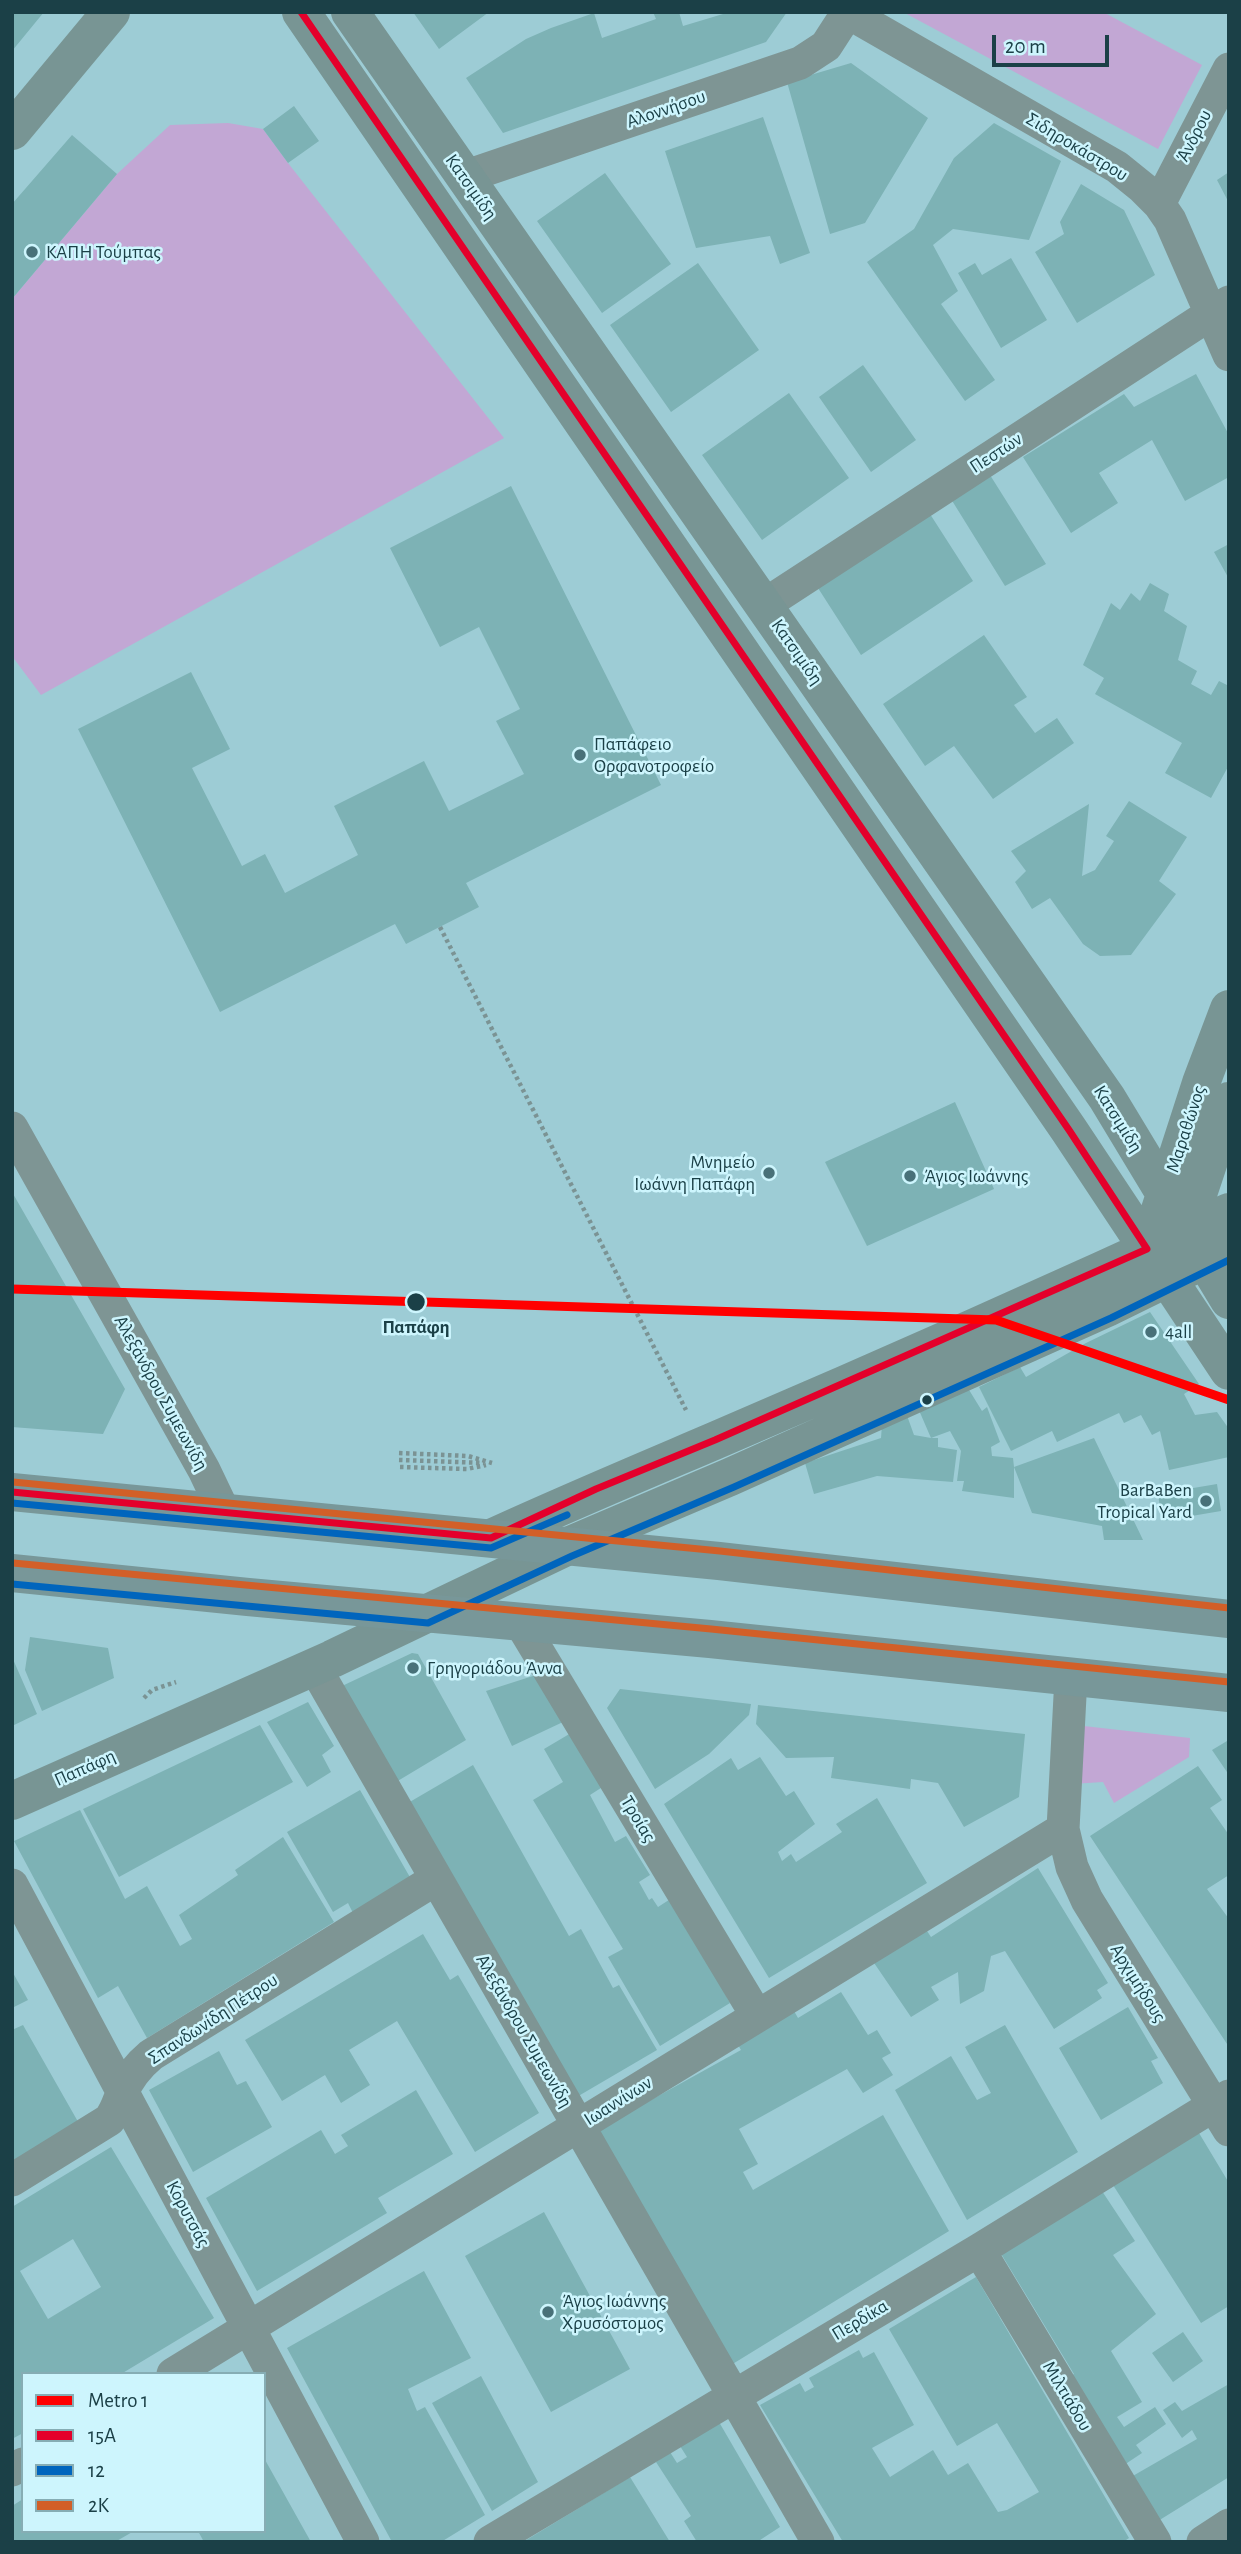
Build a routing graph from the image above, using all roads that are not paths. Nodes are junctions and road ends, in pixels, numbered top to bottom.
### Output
1 (111, 12) edge
2 (301, 12) edge
3 (351, 12) edge
4 (848, 12) edge
5 (1229, 69) edge
6 (12, 131) edge
7 (464, 177) junction
8 (1159, 204) junction
9 (1220, 307) edge
10 (1229, 355) edge
11 (764, 605) junction
12 (1229, 1009) edge
13 (1229, 1101) edge
14 (12, 1128) edge
15 (1165, 1196) junction
16 (1229, 1212) edge
17 (1206, 1247) edge
18 (1156, 1264) junction
19 (1229, 1300) edge
20 (1229, 1371) edge
21 (12, 1492) edge
22 (225, 1514) junction
23 (491, 1538) junction
24 (568, 1546) junction
25 (12, 1573) edge
26 (426, 1613) junction
27 (1229, 1619) edge
28 (520, 1622) junction
29 (314, 1666) junction
30 (1071, 1677) junction
31 (1229, 1693) edge
32 (12, 1801) edge
33 (1063, 1829) junction
34 (436, 1879) junction
35 (12, 1885) edge
36 (757, 2016) junction
37 (122, 2091) junction
38 (1224, 2110) edge
39 (578, 2126) junction
40 (12, 2180) edge
41 (979, 2250) junction
42 (249, 2329) junction
43 (176, 2372) edge
44 (734, 2396) junction
45 (1229, 2525) edge
46 (363, 2542) edge
47 (490, 2542) edge
48 (818, 2542) edge
49 (1155, 2542) edge
50 (1203, 2542) edge

1 - 6 main road
2 - 18 main road
3 - 7 main road, Κατσιμίδη
4 - 7 street, Αλοννήσου
4 - 8 street, Σιδηροκάστρου
5 - 8 street, Άνδρου
7 - 11 main road, Κατσιμίδη
8 - 9 street, Σιδηροκάστρου
9 - 10 street, Σιδηροκάστρου
9 - 11 street, Πεστών
11 - 15 main road, Κατσιμίδη
12 - 15 main road, Μαραθώνος
13 - 17 main road, Μαραθώνος
14 - 22 street, Αλεξάνδρου Συμεωνίδη
15 - 17 main road, Κατσιμίδη
15 - 18 main road, Μαραθώνος
16 - 17 main road, Παπάφη
17 - 18 main road, Παπάφη
17 - 19 main road, Κατσιμίδη
18 - 20 main road
18 - 23 main road, Παπάφη
18 - 24 main road, Παπάφη
21 - 22 main road
22 - 23 main road
23 - 24 main road
24 - 26 main road, Παπάφη
24 - 27 main road
25 - 26 main road
26 - 28 main road
26 - 29 main road, Παπάφη
28 - 30 main road
28 - 36 street, Τροίας
29 - 32 main road, Παπάφη
29 - 34 street, Αλεξάνδρου Συμεωνίδη
30 - 31 main road
30 - 33 street, Αρχιμήδους
33 - 36 street, Ιωαννίνων
33 - 38 street, Αρχιμήδους
34 - 37 street, Σπανδωνίδη Πέτρου
34 - 39 street, Αλεξάνδρου Συμεωνίδη
35 - 37 street, Κορυτσάς
36 - 39 street, Ιωαννίνων
37 - 40 street, Σπανδωνίδη Πέτρου
37 - 42 street, Κορυτσάς
38 - 41 street, Περδίκα
39 - 42 street, Ιωαννίνων
39 - 44 street, Αλεξάνδρου Συμεωνίδη
41 - 44 street, Περδίκα
41 - 49 street, Μιλτιάδου
42 - 43 street, Ιωαννίνων
42 - 46 street, Κορυτσάς
44 - 47 street, Περδίκα
44 - 48 street, Αλεξάνδρου Συμεωνίδη
45 - 50 street

